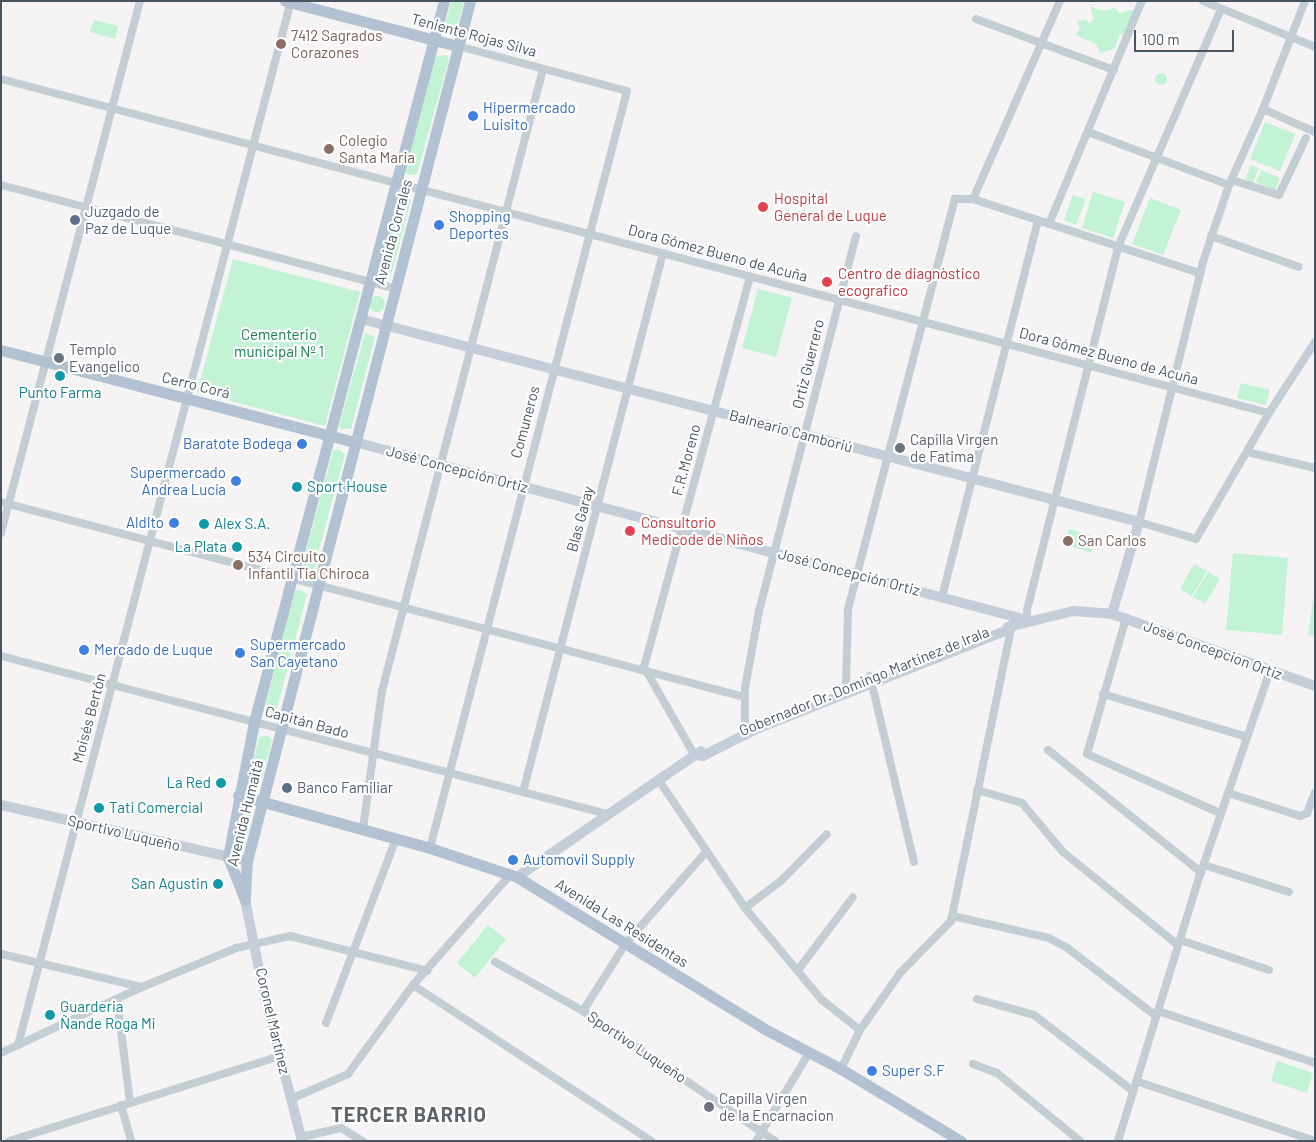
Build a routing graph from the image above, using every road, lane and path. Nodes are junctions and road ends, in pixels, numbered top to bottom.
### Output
1 (140, 1) edge
2 (444, 1) edge
3 (470, 1) edge
4 (1060, 1) edge
5 (1142, 1) edge
6 (1203, 1) edge
7 (1305, 1) edge
8 (289, 2) edge
9 (1220, 8) junction
10 (976, 19) dead end
11 (1291, 37) junction
12 (434, 40) junction
13 (1042, 44) junction
14 (458, 46) junction
15 (1315, 47) edge
16 (543, 69) junction
17 (1114, 70) junction
18 (1, 79) edge
19 (626, 91) joint
20 (113, 108) junction
21 (1263, 109) junction
22 (1088, 132) junction
23 (1315, 132) edge
24 (1306, 138) dead end
25 (254, 145) junction
26 (1157, 158) junction
27 (396, 181) junction
28 (1230, 182) junction
29 (1, 185) edge
30 (421, 188) junction
31 (973, 199) junction
32 (86, 207) junction
33 (507, 211) junction
34 (1038, 220) junction
35 (1049, 224) junction
36 (588, 233) junction
37 (856, 236) dead end
38 (1212, 236) junction
39 (228, 244) junction
40 (1118, 247) junction
41 (663, 253) junction
42 (1299, 267) dead end
43 (1199, 273) junction
44 (750, 276) junction
45 (370, 282) junction
46 (394, 288) junction
47 (840, 298) junction
48 (361, 318) junction
49 (925, 322) junction
50 (385, 324) junction
51 (1315, 342) edge
52 (1005, 343) junction
53 (472, 348) junction
54 (1, 350) edge
55 (46, 362) junction
56 (1090, 365) junction
57 (553, 369) junction
58 (1172, 387) junction
59 (628, 388) junction
60 (188, 398) junction
61 (714, 411) junction
62 (1269, 413) junction
63 (804, 434) junction
64 (331, 435) junction
65 (355, 442) junction
66 (1247, 452) junction
67 (888, 457) junction
68 (442, 465) junction
69 (1315, 468) edge
70 (972, 478) junction
71 (523, 486) junction
72 (1056, 501) junction
73 (5, 504) edge
74 (598, 506) junction
75 (1139, 522) junction
76 (682, 528) junction
77 (1, 533) edge
78 (150, 542) junction
79 (774, 552) junction
80 (857, 574) junction
81 (291, 579) junction
82 (318, 586) junction
83 (942, 597) junction
84 (404, 608) junction
85 (1002, 612) junction
86 (1112, 614) junction
87 (1126, 618) junction
88 (1027, 620) junction
89 (1010, 627) junction
90 (486, 630) junction
91 (560, 649) junction
92 (1, 656) edge
93 (1270, 670) junction
94 (645, 671) junction
95 (870, 679) junction
96 (112, 685) junction
97 (846, 685) junction
98 (1315, 686) edge
99 (1103, 694) junction
100 (745, 698) junction
101 (254, 722) junction
102 (281, 729) junction
103 (745, 731) junction
104 (1247, 737) junction
105 (1048, 750) dead end
106 (372, 753) junction
107 (696, 756) junction
108 (449, 773) junction
109 (658, 779) junction
110 (977, 790) junction
111 (523, 792) junction
112 (1315, 792) edge
113 (1228, 793) junction
114 (238, 795) junction
115 (263, 801) junction
116 (1, 805) edge
117 (1220, 813) junction
118 (606, 814) junction
119 (76, 822) junction
120 (363, 829) junction
121 (826, 834) dead end
122 (396, 839) junction
123 (430, 848) junction
124 (706, 852) junction
125 (228, 857) junction
126 (247, 861) junction
127 (914, 862) dead end
128 (1202, 869) junction
129 (514, 876) junction
130 (1289, 892) dead end
131 (853, 897) dead end
132 (245, 900) junction
133 (746, 908) junction
134 (952, 919) junction
135 (1179, 942) junction
136 (626, 943) junction
137 (255, 944) junction
138 (352, 952) junction
139 (1, 954) edge
140 (39, 962) junction
141 (495, 962) dead end
142 (798, 970) junction
143 (1269, 970) dead end
144 (428, 971) junction
145 (413, 985) junction
146 (142, 987) junction
147 (116, 999) junction
148 (977, 999) dead end
149 (583, 1011) junction
150 (1157, 1014) junction
151 (326, 1023) dead end
152 (860, 1030) junction
153 (18, 1045) junction
154 (1, 1053) edge
155 (809, 1053) junction
156 (281, 1056) junction
157 (1315, 1063) edge
158 (973, 1064) dead end
159 (841, 1069) junction
160 (1136, 1081) junction
161 (1133, 1091) junction
162 (291, 1099) junction
163 (130, 1102) junction
164 (121, 1105) junction
165 (761, 1131) junction
166 (301, 1139) edge
167 (9, 1141) edge
168 (130, 1141) edge
169 (363, 1141) edge
170 (650, 1141) edge
171 (756, 1141) edge
172 (775, 1141) edge
173 (961, 1141) edge
174 (1080, 1141) edge
175 (1118, 1141) edge
176 (1315, 1141) edge

1 - 20 street
2 - 12 main road, Avenida Corrales
3 - 14 main road, Avenida Corrales
4 - 13 street
5 - 17 street
6 - 9 street
7 - 11 street
8 - 12 main road, Teniente Rojas Silva
8 - 25 street, Moisés Bertón
9 - 11 street
9 - 26 street
10 - 13 street
11 - 15 street
11 - 21 street
12 - 14 main road, Teniente Rojas Silva
12 - 27 main road, Avenida Corrales
13 - 17 street
13 - 31 street
14 - 16 street, Teniente Rojas Silva
14 - 30 main road, Avenida Corrales
16 - 19 street, Teniente Rojas Silva
16 - 33 street
17 - 22 street
18 - 20 street, Dora Gómez Bueno de Acuña
19 - 36 street, Comuneros
20 - 25 street, Dora Gómez Bueno de Acuña
20 - 32 street
21 - 23 street
21 - 28 street
22 - 26 street
22 - 35 street
24 - 28 street
25 - 27 street, Dora Gómez Bueno de Acuña
25 - 39 street, Moisés Bertón
26 - 28 street
26 - 40 street
27 - 30 street, Dora Gómez Bueno de Acuña
27 - 45 main road, Avenida Corrales
28 - 38 street
29 - 32 street
30 - 33 street, Dora Gómez Bueno de Acuña
30 - 46 main road, Avenida Corrales
31 - 34 street
31 - 49 street
32 - 39 street
32 - 55 street
33 - 36 street, Dora Gómez Bueno de Acuña
33 - 53 street
34 - 35 street
34 - 52 street
35 - 40 street
36 - 41 street, Dora Gómez Bueno de Acuña
36 - 57 street, Comuneros
37 - 47 street, Ortiz Guerrero
38 - 42 street
38 - 43 street
39 - 45 street
39 - 60 street, Moisés Bertón
40 - 43 street
40 - 56 street
41 - 44 street, Dora Gómez Bueno de Acuña
41 - 59 street, Blas Garay
43 - 58 street
44 - 47 street, Dora Gómez Bueno de Acuña
44 - 61 street, F.R.Moreno
45 - 46 street
45 - 48 main road, Avenida Corrales
46 - 50 main road, Avenida Corrales
47 - 49 street, Dora Gómez Bueno de Acuña
47 - 63 street, Ortiz Guerrero
48 - 50 street, Balneario Camboriú
48 - 64 main road, Avenida Corrales
49 - 52 street, Dora Gómez Bueno de Acuña
49 - 67 street
50 - 53 street, Balneario Camboriú
50 - 65 main road, Avenida Corrales
51 - 62 street
52 - 56 street, Dora Gómez Bueno de Acuña
52 - 70 street
53 - 57 street, Balneario Camboriú
53 - 68 street
54 - 55 main road, Cerro Corá
55 - 60 main road, Cerro Corá
55 - 73 street
56 - 58 street, Dora Gómez Bueno de Acuña
56 - 72 street
57 - 59 street, Balneario Camboriú
57 - 71 street, Comuneros
58 - 62 street, Dora Gómez Bueno de Acuña
58 - 75 street
59 - 61 street, Balneario Camboriú
59 - 74 street, Blas Garay
60 - 64 main road, Cerro Corá
60 - 78 street, Moisés Bertón
61 - 63 street, Balneario Camboriú
61 - 76 street, F.R.Moreno
62 - 66 street
63 - 67 street, Balneario Camboriú
63 - 79 street, Ortiz Guerrero
64 - 65 main road, Cerro Corá
64 - 81 main road, Avenida Humaitá
65 - 68 street, José Concepción Ortiz
65 - 82 main road, Avenida Humaitá
66 - 69 street
66 - 75 street, Balneario Camboriú
67 - 70 street, Balneario Camboriú
67 - 80 street
68 - 71 street, José Concepción Ortiz
68 - 84 street
70 - 72 street, Balneario Camboriú
70 - 83 street
71 - 74 street, José Concepción Ortiz
71 - 90 street, Comuneros
72 - 75 street, Balneario Camboriú
72 - 88 street
73 - 77 street
73 - 78 street
74 - 76 street, José Concepción Ortiz
74 - 91 street, Blas Garay
75 - 86 street
76 - 79 street, José Concepción Ortiz
76 - 94 street, F.R.Moreno
78 - 81 street
78 - 96 street, Moisés Bertón
79 - 80 street, José Concepción Ortiz
79 - 100 street, Ortiz Guerrero
80 - 83 street, José Concepción Ortiz
80 - 97 street
81 - 82 street
81 - 101 main road, Avenida Humaitá
82 - 84 street
82 - 102 main road, Avenida Humaitá
83 - 85 street, José Concepción Ortiz
84 - 90 street
84 - 106 street
85 - 88 street, José Concepción Ortiz
85 - 89 street
86 - 87 street, José Concepcion Ortiz
86 - 88 street, José Concepción Ortiz
87 - 93 street, José Concepcion Ortiz
87 - 99 street
88 - 89 street, Gobernador Dr. Domingo Martinez de Irala
89 - 95 street, Gobernador Dr. Domingo Martinez de Irala
89 - 110 street
90 - 91 street
90 - 108 street, Comuneros
91 - 94 street
91 - 111 street, Blas Garay
92 - 96 street, Capitán Bado
93 - 98 street, José Concepcion Ortiz
93 - 104 street
94 - 100 street
94 - 107 street
95 - 97 street, Gobernador Dr. Domingo Martinez de Irala
95 - 103 street, Gobernador Dr. Domingo Martinez de Irala
95 - 127 street
96 - 101 street, Capitán Bado
96 - 119 street, Moisés Bertón
97 - 103 street, Gobernador Dr. Domingo Martinez de Irala
99 - 104 street
99 - 117 street
100 - 103 street, Ortiz Guerrero
101 - 102 street, Capitán Bado
101 - 114 main road, Avenida Humaitá
102 - 106 street, Capitán Bado
102 - 115 main road, Avenida Humaitá
103 - 107 street, Gobernador Dr. Domingo Martinez de Irala
104 - 113 street
105 - 128 street
106 - 108 street, Capitán Bado
106 - 120 street
107 - 109 street, Gobernador Dr. Domingo Martinez de Irala
108 - 111 street, Capitán Bado
108 - 123 street, Comuneros
109 - 118 street, Gobernador Dr. Domingo Martinez de Irala
109 - 124 street
110 - 134 street
110 - 135 street
111 - 118 street, Capitán Bado
112 - 113 street
113 - 117 street
114 - 115 main road, Avenida Las Residentas
114 - 125 main road, Avenida Humaitá
115 - 120 main road, Avenida Las Residentas
115 - 126 main road, Avenida Humaitá
116 - 119 street, Sportivo Luqueño
117 - 128 street
118 - 129 street, Gobernador Dr. Domingo Martinez de Irala
119 - 125 street, Sportivo Luqueño
119 - 140 street, Moisés Bertón
120 - 122 main road, Avenida Las Residentas
121 - 133 street
122 - 123 main road, Avenida Las Residentas
122 - 138 street
123 - 129 main road, Avenida Las Residentas
124 - 133 street
124 - 136 street
125 - 126 street, Sportivo Luqueño
125 - 132 main road, Avenida Humaitá
126 - 132 main road, Avenida Humaitá
128 - 130 street
128 - 135 street
129 - 136 main road, Avenida Las Residentas
129 - 144 street
131 - 142 street
132 - 137 street, Coronel Martínez
133 - 142 street
134 - 150 street
134 - 152 street
135 - 143 street
135 - 150 street
136 - 149 street
136 - 155 main road, Avenida Las Residentas
137 - 138 street
137 - 146 street
137 - 156 street, Coronel Martínez
138 - 144 street
138 - 151 street
139 - 140 street
140 - 146 street
140 - 153 street, Moisés Bertón
141 - 149 street, Sportivo Luqueño
142 - 152 street
144 - 145 street
145 - 162 street
145 - 170 street
146 - 147 street
147 - 153 street
147 - 163 street
148 - 161 street
149 - 165 street, Sportivo Luqueño
150 - 157 street
150 - 160 street
152 - 159 street
153 - 154 street
155 - 159 main road, Avenida Las Residentas
155 - 165 street
156 - 162 street, Coronel Martínez
156 - 163 street
158 - 174 street
159 - 173 main road, Avenida Las Residentas
160 - 161 street
160 - 176 street
161 - 175 street
162 - 166 street, Coronel Martínez
163 - 164 street
164 - 167 street
164 - 168 street
165 - 171 street
165 - 172 street, Sportivo Luqueño
166 - 169 street

